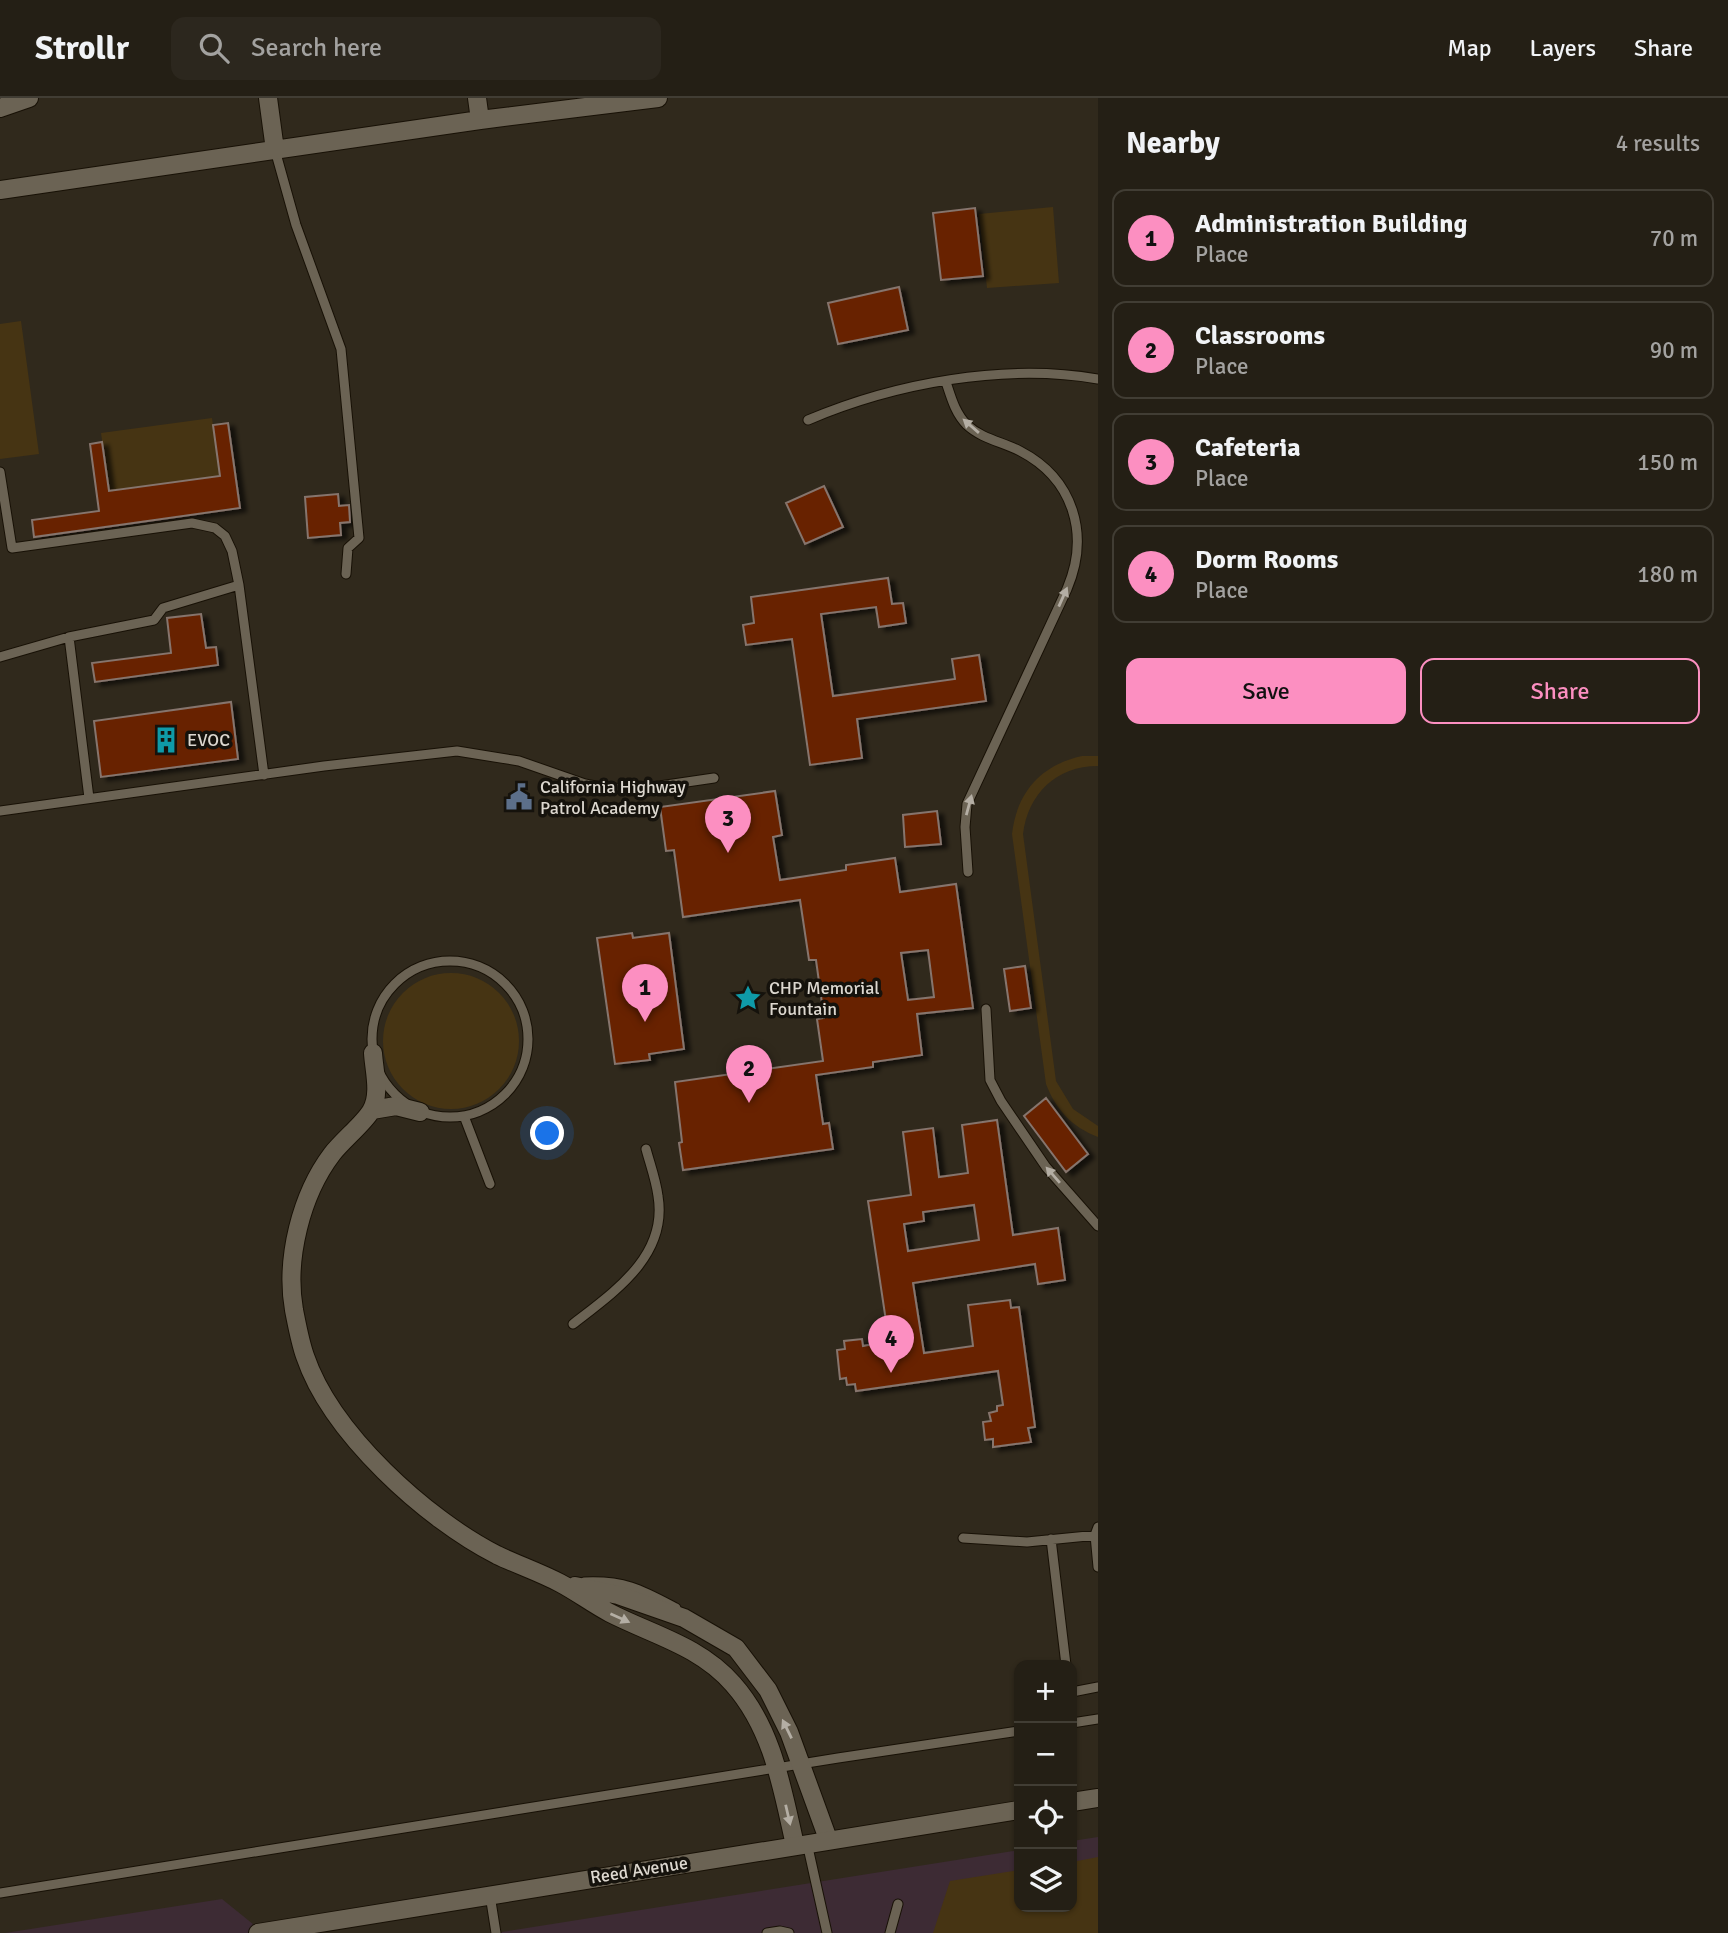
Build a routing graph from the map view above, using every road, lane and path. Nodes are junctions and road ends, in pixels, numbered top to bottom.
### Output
1 (29, 98) edge
2 (268, 98) edge
3 (477, 98) edge
4 (658, 98) edge
5 (0, 108) edge
6 (480, 120) junction
7 (275, 150) junction
8 (0, 190) edge
9 (1098, 379) edge
10 (946, 382) junction
11 (808, 420) dead end
12 (0, 471) edge
13 (3, 514) edge
14 (346, 574) dead end
15 (239, 585) junction
16 (69, 637) junction
17 (0, 657) edge
18 (264, 775) junction
19 (714, 778) dead end
20 (89, 798) junction
21 (0, 811) edge
22 (968, 872) dead end
23 (986, 1009) dead end
24 (373, 1053) junction
25 (372, 1110) junction
26 (420, 1112) junction
27 (464, 1116) junction
28 (646, 1149) dead end
29 (490, 1184) dead end
30 (1098, 1226) edge
31 (573, 1324) dead end
32 (1097, 1532) edge
33 (963, 1538) dead end
34 (1051, 1539) junction
35 (1098, 1567) edge
36 (561, 1583) junction
37 (1065, 1660) edge
38 (1098, 1687) edge
39 (1077, 1691) edge
40 (1098, 1719) edge
41 (1077, 1722) edge
42 (1014, 1732) edge
43 (803, 1765) junction
44 (777, 1768) junction
45 (1098, 1798) edge
46 (1077, 1801) edge
47 (1014, 1811) edge
48 (828, 1839) junction
49 (801, 1844) junction
50 (0, 1893) edge
51 (490, 1895) junction
52 (898, 1904) dead end
53 (258, 1933) edge
54 (496, 1933) edge
55 (767, 1933) edge
56 (789, 1933) edge
57 (827, 1933) edge
58 (890, 1933) edge

1 - 5 street
2 - 7 street
3 - 6 street
4 - 6 street
6 - 7 street
7 - 8 street
7 - 14 lane
9 - 10 lane
10 - 11 lane
22 -> 10 lane
12 - 13 lane
13 - 15 lane
15 - 16 lane
15 - 18 lane
16 - 17 lane
16 - 20 lane
18 - 19 lane
18 - 20 lane
20 - 21 lane
30 -> 23 lane
24 - 25 street
24 - 26 lane
24 - 27 lane
25 - 26 street
25 - 36 street
26 - 27 lane
27 - 29 lane
28 - 31 lane
32 - 34 lane
32 - 35 lane
33 - 34 lane
34 - 37 lane
43 -> 36 street
36 -> 44 street
38 - 39 lane
40 - 41 lane
42 - 43 lane
43 - 44 lane
43 - 48 street
44 -> 49 street
44 - 50 lane
45 - 46 street
47 - 48 street, Reed Avenue
48 - 49 street, Reed Avenue
49 - 51 street, Reed Avenue
49 - 57 lane
51 - 53 street, Reed Avenue
51 - 54 lane
52 - 58 lane
55 - 56 lane

